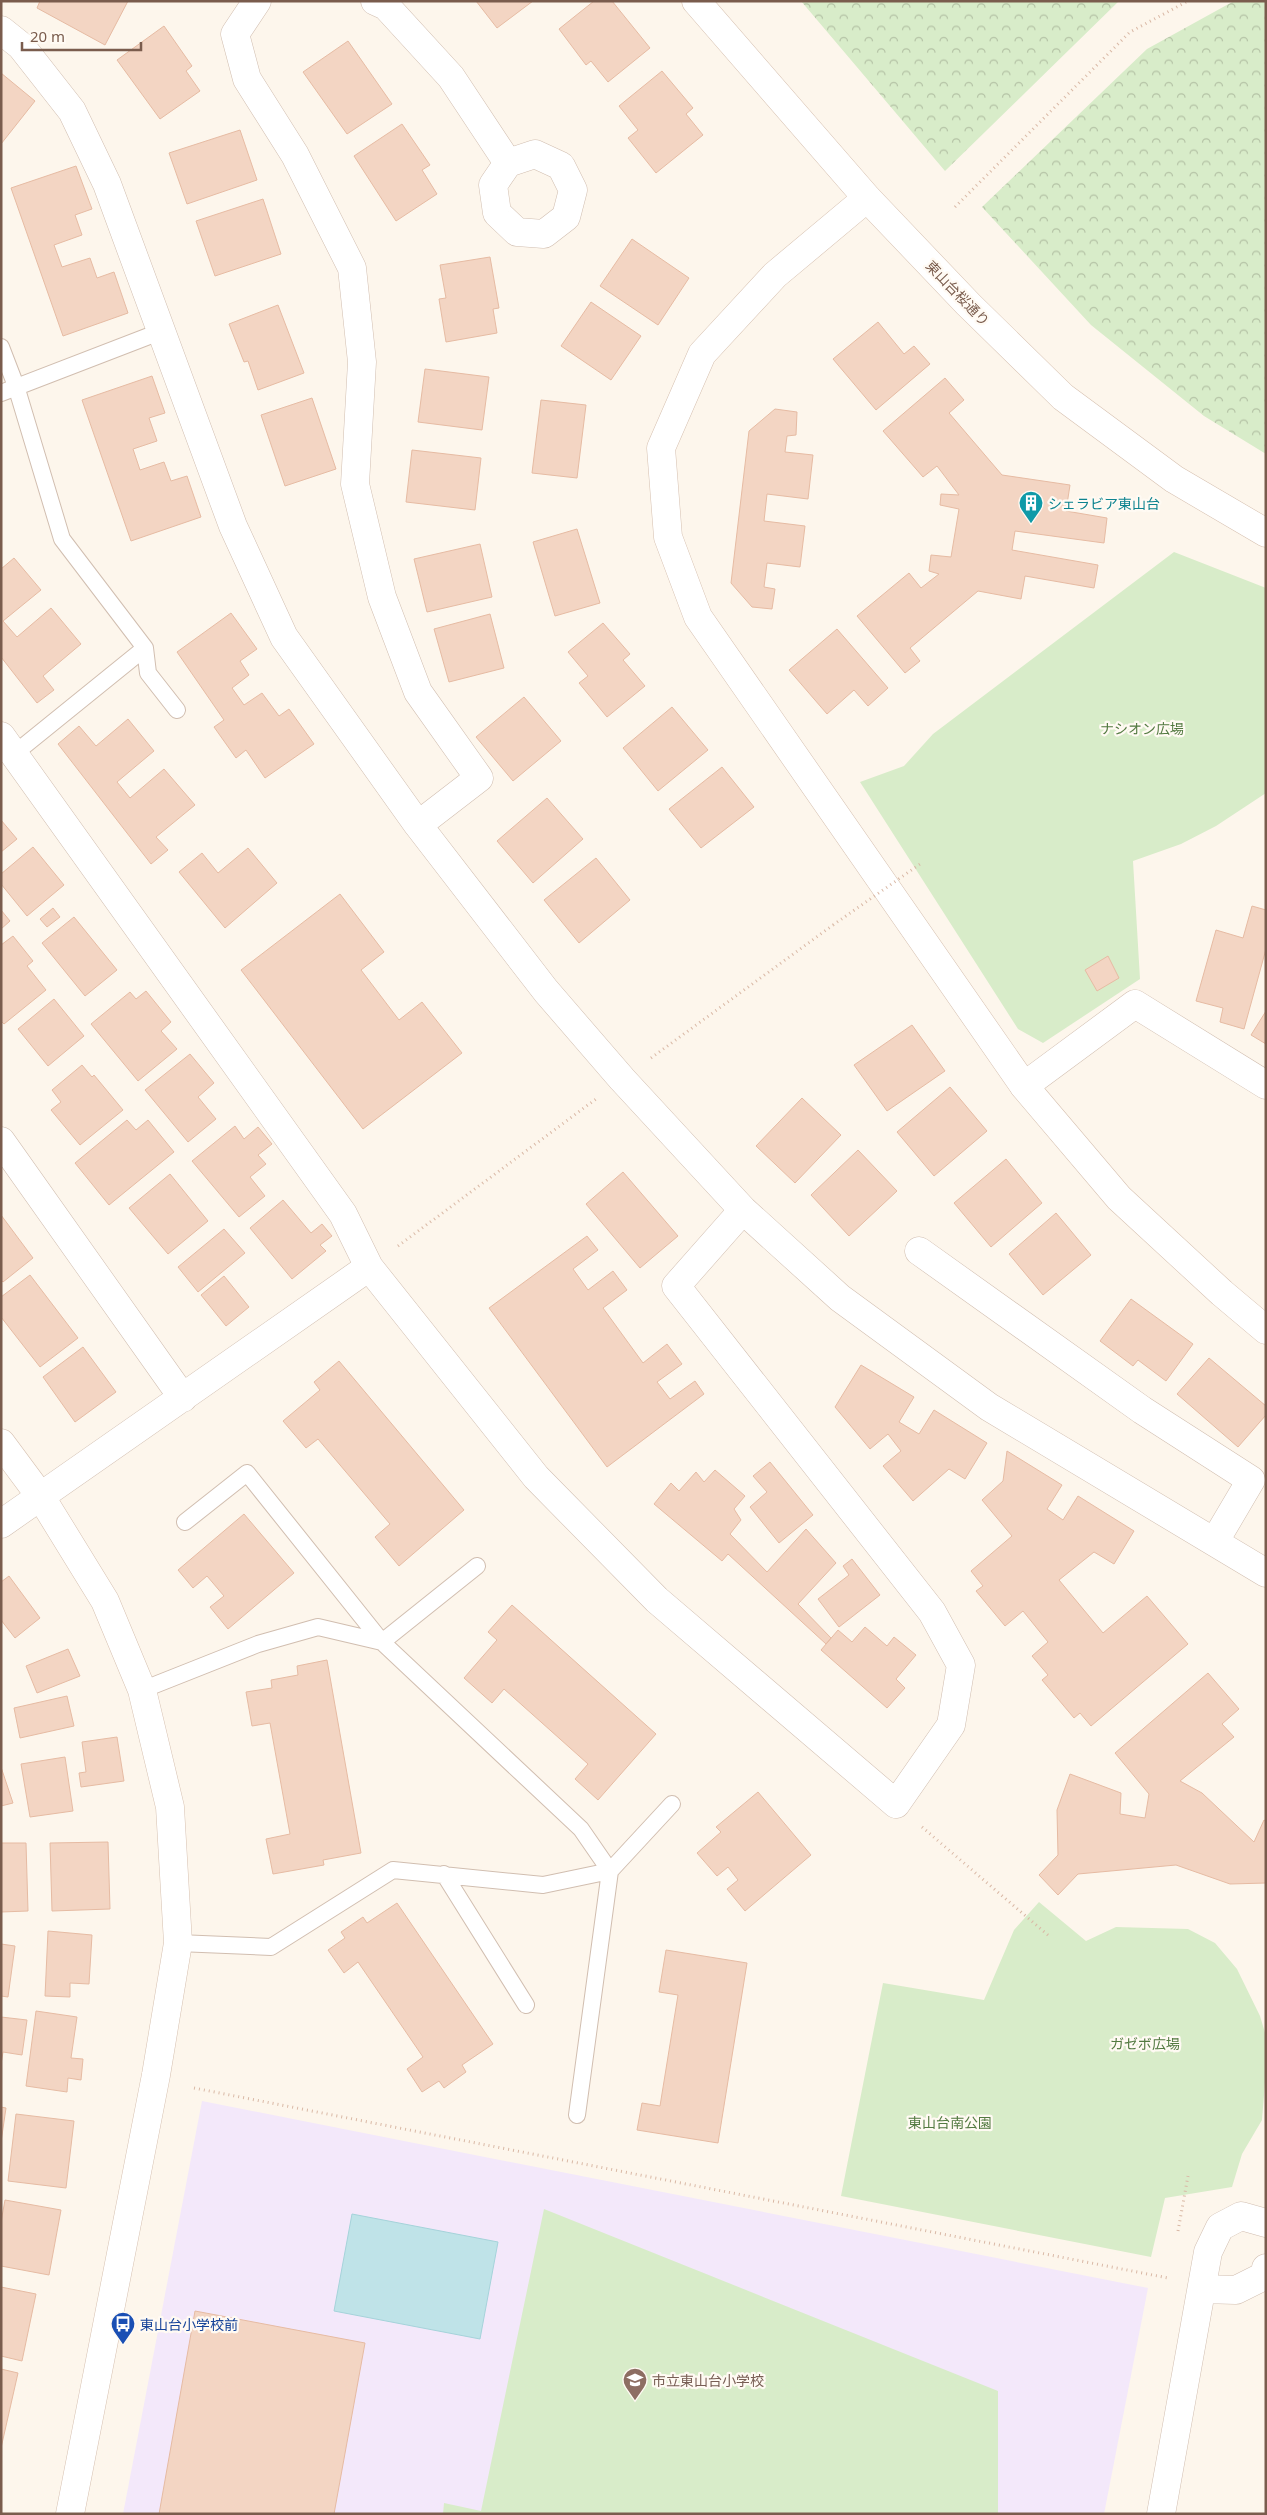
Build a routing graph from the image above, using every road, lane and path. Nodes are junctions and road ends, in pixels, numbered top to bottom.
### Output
1 (258, 1) edge
2 (375, 1) edge
3 (696, 1) edge
4 (1188, 1) edge
5 (1, 30) edge
6 (508, 163) dead end
7 (868, 198) junction
8 (955, 207) dead end
9 (162, 331) junction
10 (1, 347) edge
11 (8, 389) edge
12 (1266, 533) edge
13 (145, 648) junction
14 (178, 710) dead end
15 (7, 745) edge
16 (418, 825) junction
17 (924, 862) dead end
18 (833, 925) dead end
19 (1266, 1085) edge
20 (1024, 1086) junction
21 (1, 1141) edge
22 (743, 1210) junction
23 (439, 1217) dead end
24 (918, 1251) dead end
25 (369, 1267) junction
26 (1266, 1330) edge
27 (183, 1398) junction
28 (1, 1444) edge
29 (41, 1497) junction
30 (186, 1522) dead end
31 (1, 1524) edge
32 (1215, 1541) junction
33 (477, 1566) dead end
34 (1266, 1573) edge
35 (382, 1642) junction
36 (142, 1690) junction
37 (672, 1804) dead end
38 (896, 1804) junction
39 (610, 1871) junction
40 (444, 1874) junction
41 (1048, 1936) dead end
42 (178, 1943) junction
43 (526, 2005) dead end
44 (194, 2088) dead end
45 (577, 2115) dead end
46 (1266, 2223) edge
47 (1266, 2268) edge
48 (1169, 2278) dead end
49 (1202, 2289) junction
50 (70, 2514) edge
51 (1160, 2514) edge

1 - 16 street
2 - 6 street
3 - 7 street, 東山台桜通り
4 - 8 path
5 - 9 street
7 - 12 street, 東山台桜通り
7 - 20 street
9 - 11 lane
9 - 16 street
10 - 11 lane
11 - 13 lane
13 - 14 lane
13 - 15 lane
15 - 25 street
16 - 22 street
17 - 18 path, bridge
19 - 20 street
20 - 26 street
21 - 27 street
22 - 32 street
22 - 38 street
23 - 25 path
24 - 32 street
25 - 27 street
25 - 38 street
27 - 29 street
28 - 29 street
29 - 31 street
29 - 36 street
30 - 35 lane
32 - 34 street
33 - 35 lane
35 - 36 lane
35 - 39 lane
36 - 42 street
37 - 39 lane
38 - 41 path
39 - 40 lane
39 - 45 lane
40 - 42 lane
40 - 43 lane
42 - 50 street
44 - 48 path
46 - 49 street
47 - 49 street
49 - 51 street

